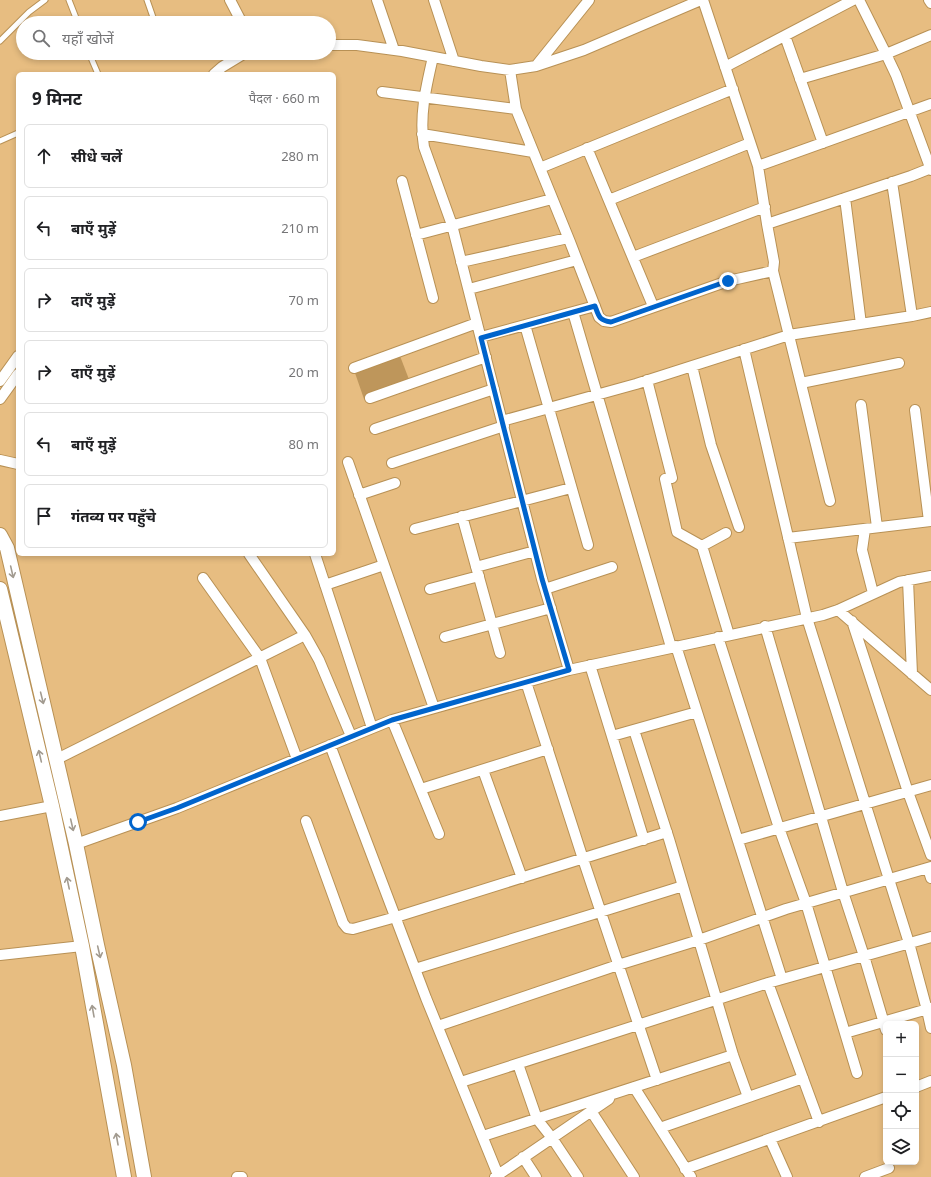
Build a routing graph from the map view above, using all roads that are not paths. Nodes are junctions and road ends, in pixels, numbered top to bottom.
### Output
1 (45, 0) edge
2 (69, 0) edge
3 (147, 0) edge
4 (231, 0) edge
5 (377, 0) edge
6 (434, 0) edge
7 (589, 0) edge
8 (702, 0) edge
9 (853, 0) edge
10 (859, 0) edge
11 (929, 0) edge
12 (931, 3) edge
13 (25, 16) edge
14 (75, 16) edge
15 (152, 16) edge
16 (239, 16) edge
17 (16, 25) edge
18 (931, 34) edge
19 (785, 36) junction
20 (0, 41) edge
21 (336, 45) edge
22 (394, 50) junction
23 (886, 54) junction
24 (433, 57) junction
25 (93, 60) edge
26 (235, 60) edge
27 (454, 61) junction
28 (536, 66) junction
29 (725, 67) junction
30 (510, 70) junction
31 (97, 72) edge
32 (218, 72) edge
33 (800, 79) junction
34 (732, 89) junction
35 (382, 92) dead end
36 (424, 97) junction
37 (931, 104) edge
38 (516, 109) junction
39 (909, 112) junction
40 (16, 134) edge
41 (422, 134) junction
42 (0, 141) edge
43 (750, 143) junction
44 (823, 143) junction
45 (587, 148) junction
46 (533, 152) junction
47 (758, 166) junction
48 (540, 168) junction
49 (931, 168) edge
50 (402, 181) dead end
51 (892, 182) junction
52 (845, 198) junction
53 (552, 199) junction
54 (609, 200) junction
55 (765, 208) junction
56 (767, 224) junction
57 (452, 225) junction
58 (416, 235) junction
59 (568, 238) junction
60 (632, 257) junction
61 (577, 260) junction
62 (461, 262) junction
63 (773, 271) junction
64 (469, 289) junction
65 (433, 298) dead end
66 (595, 306) junction
67 (653, 306) junction
68 (573, 312) junction
69 (931, 312) edge
70 (912, 316) junction
71 (477, 323) junction
72 (861, 324) junction
73 (525, 325) junction
74 (789, 335) junction
75 (481, 338) junction
76 (744, 349) junction
77 (486, 357) junction
78 (16, 359) edge
79 (899, 363) dead end
80 (692, 366) junction
81 (354, 368) dead end
82 (16, 377) edge
83 (647, 380) junction
84 (0, 381) edge
85 (801, 383) junction
86 (494, 389) junction
87 (598, 394) junction
88 (370, 398) dead end
89 (0, 399) edge
90 (861, 405) dead end
91 (548, 408) junction
92 (915, 410) dead end
93 (503, 423) junction
94 (375, 429) dead end
95 (0, 460) edge
96 (348, 462) dead end
97 (392, 463) dead end
98 (16, 464) edge
99 (395, 483) dead end
100 (571, 488) junction
101 (359, 495) junction
102 (522, 501) junction
103 (830, 501) dead end
104 (462, 516) junction
105 (930, 521) edge
106 (739, 527) dead end
107 (877, 527) junction
108 (865, 528) junction
109 (415, 529) dead end
110 (726, 533) dead end
111 (0, 535) edge
112 (788, 538) junction
113 (588, 545) dead end
114 (702, 546) junction
115 (535, 551) junction
116 (250, 556) edge
117 (315, 556) edge
118 (384, 565) junction
119 (612, 568) dead end
120 (478, 572) junction
121 (931, 576) edge
122 (202, 578) dead end
123 (908, 580) junction
124 (325, 585) junction
125 (0, 589) edge
126 (430, 589) dead end
127 (545, 589) junction
128 (873, 593) junction
129 (550, 608) junction
130 (838, 610) junction
131 (807, 618) junction
132 (852, 622) junction
133 (492, 624) junction
134 (765, 626) junction
135 (729, 634) junction
136 (305, 635) junction
137 (718, 637) junction
138 (445, 638) dead end
139 (673, 647) junction
140 (500, 653) dead end
141 (260, 658) junction
142 (590, 665) junction
143 (569, 670) junction
144 (912, 674) junction
145 (526, 682) junction
146 (931, 690) edge
147 (434, 708) junction
148 (697, 712) junction
149 (392, 720) junction
150 (372, 728) junction
151 (634, 730) junction
152 (351, 736) junction
153 (612, 736) junction
154 (330, 745) junction
155 (548, 749) junction
156 (57, 759) junction
157 (297, 759) junction
158 (483, 770) junction
159 (931, 785) edge
160 (420, 789) junction
161 (908, 792) junction
162 (864, 804) junction
163 (52, 806) junction
164 (0, 816) edge
165 (821, 816) junction
166 (306, 821) dead end
167 (779, 828) junction
168 (667, 832) junction
169 (439, 834) dead end
170 (644, 840) junction
171 (738, 840) junction
172 (76, 844) junction
173 (931, 855) edge
174 (582, 859) junction
175 (930, 871) edge
176 (522, 878) junction
177 (889, 879) junction
178 (683, 886) junction
179 (843, 892) junction
180 (806, 903) junction
181 (600, 912) junction
182 (396, 917) junction
183 (763, 917) junction
184 (931, 936) edge
185 (699, 940) junction
186 (909, 943) junction
187 (82, 946) junction
188 (0, 955) edge
189 (864, 956) junction
190 (618, 965) junction
191 (824, 967) junction
192 (415, 969) junction
193 (782, 979) junction
194 (768, 983) junction
195 (717, 1000) junction
196 (929, 1009) edge
197 (884, 1021) edge
198 (898, 1021) edge
199 (638, 1024) junction
200 (438, 1026) junction
201 (883, 1026) edge
202 (931, 1028) edge
203 (845, 1033) junction
204 (733, 1055) junction
205 (518, 1064) junction
206 (857, 1073) dead end
207 (803, 1078) junction
208 (657, 1080) junction
209 (931, 1081) edge
210 (461, 1082) junction
211 (919, 1085) edge
212 (634, 1087) junction
213 (619, 1092) junction
214 (748, 1097) junction
215 (883, 1098) edge
216 (591, 1111) junction
217 (537, 1119) junction
218 (819, 1122) junction
219 (660, 1128) junction
220 (483, 1136) junction
221 (552, 1138) junction
222 (770, 1139) junction
223 (523, 1158) junction
224 (890, 1168) dead end
225 (688, 1173) edge
226 (496, 1176) edge
227 (124, 1177) edge
228 (144, 1177) edge
229 (237, 1177) edge
230 (242, 1177) edge
231 (536, 1177) edge
232 (578, 1177) edge
233 (634, 1177) edge
234 (787, 1177) edge
235 (865, 1177) edge

1 - 13 lane
2 - 14 lane
3 - 15 lane
4 - 16 street
5 - 22 street
6 - 27 street
7 - 28 street
8 - 28 street
8 - 29 street
9 - 19 street
10 - 23 street
11 - 12 street
17 - 20 lane
18 - 23 street
19 - 29 street
19 - 33 street
21 - 22 street
22 - 24 street
23 - 33 street
23 - 39 street
24 - 27 street
24 - 36 street
25 - 31 lane
26 - 32 street
27 - 30 street
28 - 30 street
29 - 34 street
30 - 38 street
33 - 44 street
34 - 43 street
34 - 45 street
35 - 36 street
36 - 38 street
36 - 41 street
37 - 39 street
38 - 46 street
39 - 44 street
39 - 49 street
40 - 42 lane
41 - 46 street
41 - 57 street
43 - 47 street
43 - 54 street
44 - 47 street
45 - 48 street
45 - 54 street
46 - 48 street
47 - 55 street
48 - 53 street
49 - 51 street
50 - 58 street
51 - 52 street
51 - 70 street
52 - 56 street
52 - 72 street
53 - 57 street
53 - 59 street
54 - 60 street
55 - 56 street
55 - 60 street
56 - 63 street
57 - 58 street
57 - 62 street
58 - 65 street
59 - 61 street
59 - 62 street
60 - 67 street
61 - 64 street
61 - 66 street
62 - 64 street
63 - 67 street
63 - 74 street
64 - 71 street
66 - 67 street
66 - 68 street
68 - 73 street
68 - 87 street
69 - 70 street
70 - 72 street
71 - 75 street
71 - 81 street
72 - 74 street
73 - 75 street
73 - 91 street
74 - 76 street
74 - 85 street
75 - 77 street
76 - 80 street
76 - 112 street
77 - 86 street
77 - 88 street
78 - 84 street
79 - 85 street
80 - 83 street
80 - 106 street
82 - 89 street
83 - 87 street
83 - 114 street
85 - 103 street
86 - 93 street
86 - 94 street
87 - 91 street
87 - 139 street
90 - 107 street
91 - 93 street
91 - 100 street
92 - 105 street
93 - 97 street
93 - 102 street
95 - 98 street
96 - 101 street
99 - 101 street
100 - 102 street
100 - 113 street
101 - 118 street
102 - 104 street
102 - 115 street
104 - 109 street
104 - 120 street
105 - 107 street
107 - 108 street
108 - 112 street
108 - 128 street
110 - 114 street
111 -> 156 main road
112 - 131 street
114 - 135 street
115 - 120 street
115 - 127 street
116 - 136 street
117 - 124 street
118 - 124 street
118 - 147 street
119 - 127 street
120 - 126 street
120 - 133 street
121 - 123 street
122 - 141 street
123 - 128 street
123 - 144 street
124 - 150 street
163 -> 125 main road
127 - 129 street
128 - 130 street
129 - 133 street
129 - 143 street
130 - 131 street
130 - 132 street
131 - 134 street
131 - 162 street
132 - 144 street
132 - 161 street
133 - 138 street
133 - 140 street
134 - 135 street
134 - 165 street
135 - 137 street
136 - 141 street
136 - 152 street
137 - 139 street
137 - 167 street
139 - 142 street
139 - 148 street
141 - 156 street
141 - 157 street
142 - 143 street
142 - 153 street
143 - 145 street
144 - 146 street
145 - 147 street
145 - 155 street
147 - 149 street
148 - 151 street
148 - 171 street
149 - 150 street
149 - 160 street
150 - 152 street
151 - 153 street
151 - 168 street
152 - 154 street
153 - 170 street
154 - 157 street
154 - 182 street
155 - 158 street
155 - 174 street
156 -> 172 main road
157 - 172 street
158 - 160 street
158 - 176 street
159 - 161 street
160 - 169 street
161 - 162 street
161 - 173 street
162 - 165 street
162 - 177 street
163 - 164 street
187 -> 163 main road
165 - 167 street
165 - 179 street
166 - 182 street
167 - 171 street
167 - 180 street
168 - 170 street
168 - 178 street
170 - 174 street
171 - 183 street
172 -> 228 main road
174 - 176 street
174 - 181 street
175 - 177 street
176 - 182 street
177 - 179 street
177 - 186 street
178 - 181 street
178 - 185 street
179 - 180 street
179 - 189 street
180 - 183 street
180 - 191 street
181 - 190 street
181 - 192 street
182 - 192 street
183 - 185 street
183 - 193 street
184 - 186 street
185 - 190 street
185 - 195 street
186 - 189 street
186 - 196 street
187 - 188 street
227 -> 187 main road
189 - 191 street
189 - 197 street
190 - 199 street
190 - 200 street
191 - 193 street
191 - 203 street
192 - 200 street
193 - 194 street
194 - 195 street
194 - 207 street
195 - 199 street
195 - 204 street
196 - 198 street
196 - 202 street
199 - 205 street
199 - 208 street
200 - 210 street
201 - 203 street
203 - 206 street
204 - 208 street
204 - 214 street
205 - 210 street
205 - 217 street
207 - 214 street
207 - 218 street
208 - 212 street
209 - 211 street
210 - 220 street
212 - 213 street
212 - 219 street
213 - 216 street
213 - 217 street
214 - 219 street
215 - 218 street
216 - 221 street
216 - 233 street
217 - 220 street
217 - 221 street
218 - 222 street
219 - 225 street
220 - 226 street
221 - 223 street
221 - 232 street
222 - 225 street
222 - 234 street
223 - 226 street
223 - 231 street
224 - 235 street
229 - 230 street

